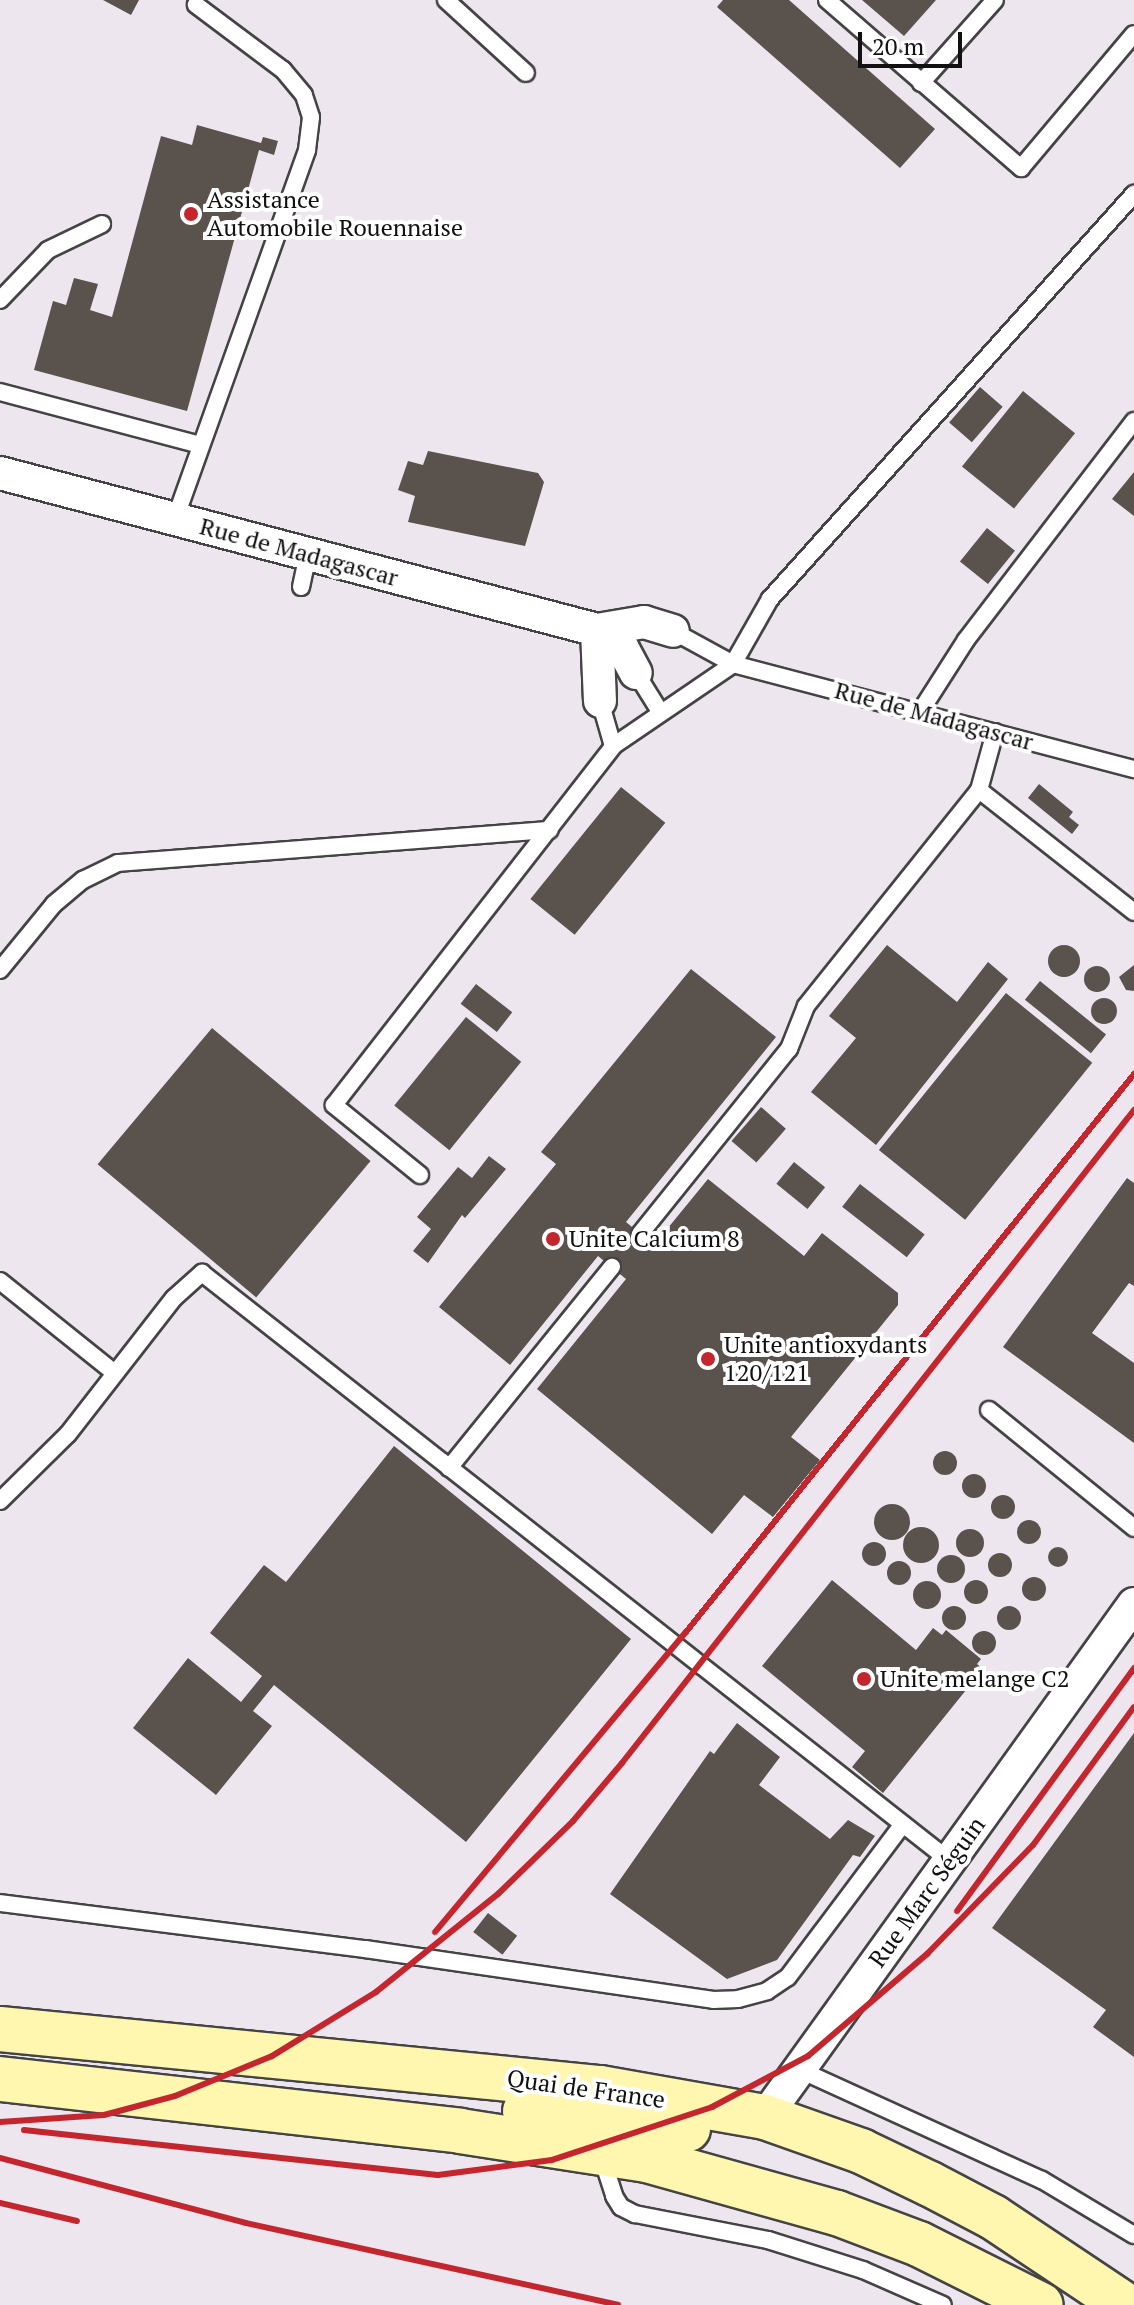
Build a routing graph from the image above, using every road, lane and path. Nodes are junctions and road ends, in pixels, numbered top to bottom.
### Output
1 (446, 0) edge
2 (827, 0) edge
3 (995, 0) edge
4 (196, 5) dead end
5 (1134, 34) edge
6 (526, 73) dead end
7 (921, 83) junction
8 (1134, 194) edge
9 (102, 224) dead end
10 (0, 300) edge
11 (0, 392) edge
12 (1134, 421) edge
13 (200, 445) junction
14 (0, 473) edge
15 (175, 519) junction
16 (308, 555) junction
17 (301, 587) dead end
18 (597, 630) junction
19 (673, 631) joint
20 (733, 664) junction
21 (636, 673) joint
22 (600, 701) joint
23 (659, 710) junction
24 (920, 712) junction
25 (995, 732) junction
26 (613, 746) junction
27 (1134, 769) edge
28 (979, 790) junction
29 (550, 830) junction
30 (1134, 912) edge
31 (0, 970) edge
32 (420, 1175) dead end
33 (640, 1234) dead end
34 (612, 1267) dead end
35 (0, 1281) edge
36 (115, 1373) junction
37 (989, 1410) dead end
38 (449, 1468) junction
39 (0, 1501) edge
40 (1134, 1528) edge
41 (1134, 1604) edge
42 (903, 1824) junction
43 (950, 1861) junction
44 (0, 1903) edge
45 (0, 2029) edge
46 (798, 2069) junction
47 (0, 2079) edge
48 (293, 2112) junction
49 (765, 2117) junction
50 (600, 2152) junction
51 (768, 2190) junction
52 (1134, 2235) edge
53 (943, 2305) edge
54 (1041, 2305) edge
55 (1125, 2305) edge

1 - 6 lane
2 - 7 lane
3 - 7 lane
4 - 13 lane
5 - 7 lane
8 - 20 lane
9 - 10 lane
11 - 13 lane
12 - 24 lane
13 - 15 lane
14 - 15 street, Rue de Madagascar
15 - 16 street, Rue de Madagascar
16 - 17 lane
16 - 18 street, Rue de Madagascar
18 - 19 street, Rue de Madagascar
18 - 21 street, Rue de Madagascar
18 - 22 street
19 - 20 lane, Rue de Madagascar
20 - 23 lane
20 - 24 lane, Rue de Madagascar
21 - 23 lane
22 - 26 lane
23 - 26 lane
24 - 25 lane, Rue de Madagascar
25 - 27 lane, Rue de Madagascar
25 - 28 lane
26 - 29 lane
28 - 30 lane
28 - 33 lane
29 - 31 lane
29 - 32 lane
34 - 38 lane
35 - 36 lane
36 - 38 lane
36 - 39 lane
37 - 40 lane
38 - 42 lane
41 - 43 street, Rue Marc Séguin
42 - 43 lane
42 - 44 lane
43 - 46 street, Rue Marc Séguin
45 - 49 main road, Quai de France
46 - 49 street, Rue Marc Séguin
46 - 52 lane
47 - 48 main road
48 - 49 main road
48 - 50 main road
49 - 51 main road, Rue Marc Séguin
49 - 55 main road, Quai de France
50 - 51 main road
50 - 53 lane
51 - 54 main road

